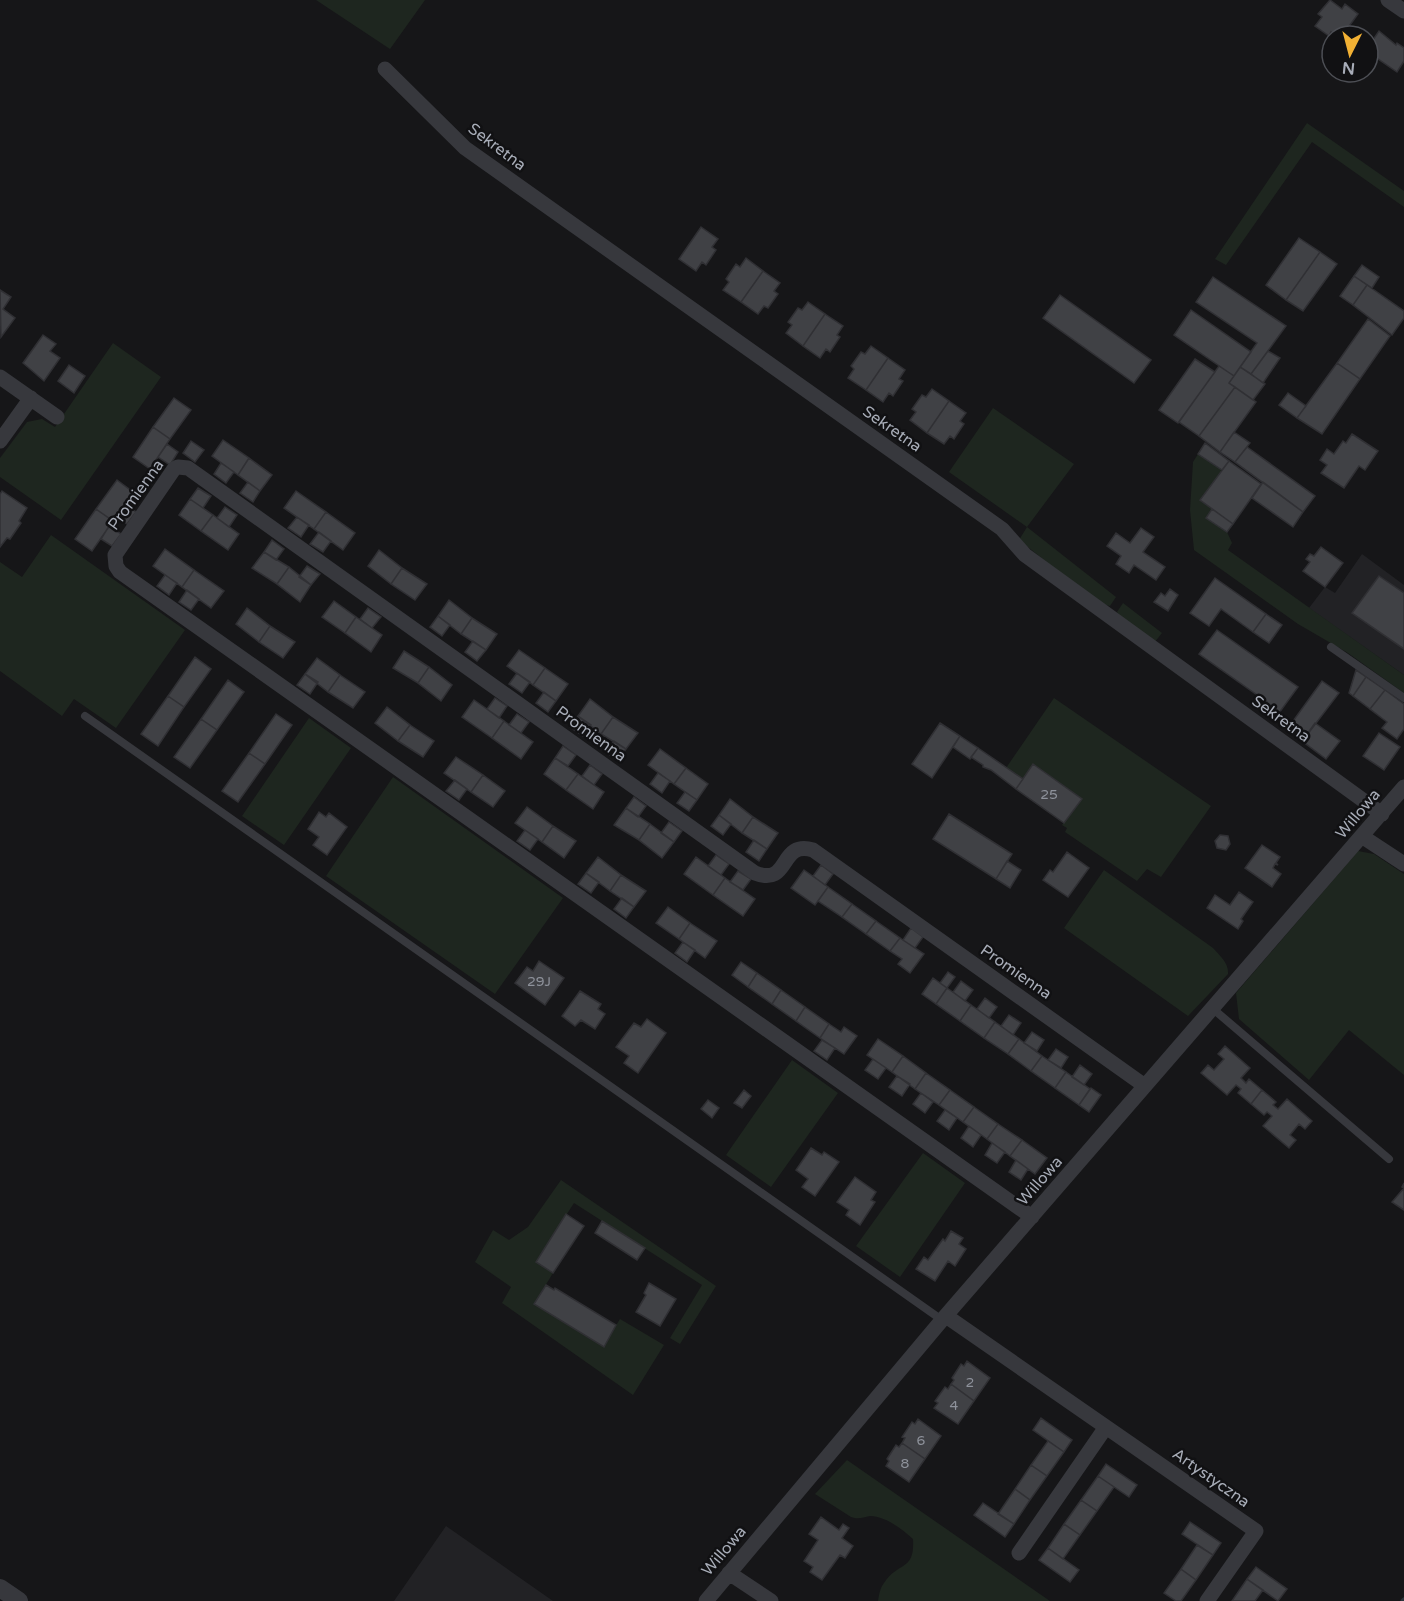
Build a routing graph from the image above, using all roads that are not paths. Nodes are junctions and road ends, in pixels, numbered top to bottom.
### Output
1 (1388, 0) edge
2 (1404, 11) edge
3 (385, 69) dead end
4 (0, 377) edge
5 (31, 398) junction
6 (57, 417) dead end
7 (0, 441) edge
8 (1331, 646) dead end
9 (1404, 698) edge
10 (85, 716) dead end
11 (1404, 787) edge
12 (1382, 814) junction
13 (1363, 837) junction
14 (1404, 864) edge
15 (1212, 1008) junction
16 (1145, 1086) junction
17 (1389, 1159) dead end
18 (1032, 1217) junction
19 (944, 1318) junction
20 (1106, 1427) junction
21 (1019, 1553) dead end
22 (729, 1573) junction
23 (0, 1588) edge
24 (19, 1601) edge
25 (706, 1601) edge
26 (771, 1601) edge
27 (1207, 1601) edge

1 - 2 street
3 - 12 street, Sekretna
4 - 5 street
5 - 6 street
5 - 7 street
8 - 9 lane
10 - 19 lane
11 - 12 street, Willowa
12 - 13 street, Willowa
13 - 14 street
13 - 15 street, Willowa
15 - 16 street, Willowa
15 - 17 lane
16 - 18 street, Willowa
16 - 18 street, Promienna
18 - 19 street, Willowa
19 - 20 street, Artystyczna
19 - 22 street, Willowa
20 - 21 street
20 - 27 street, Artystyczna
22 - 25 street, Willowa
22 - 26 street
23 - 24 street

